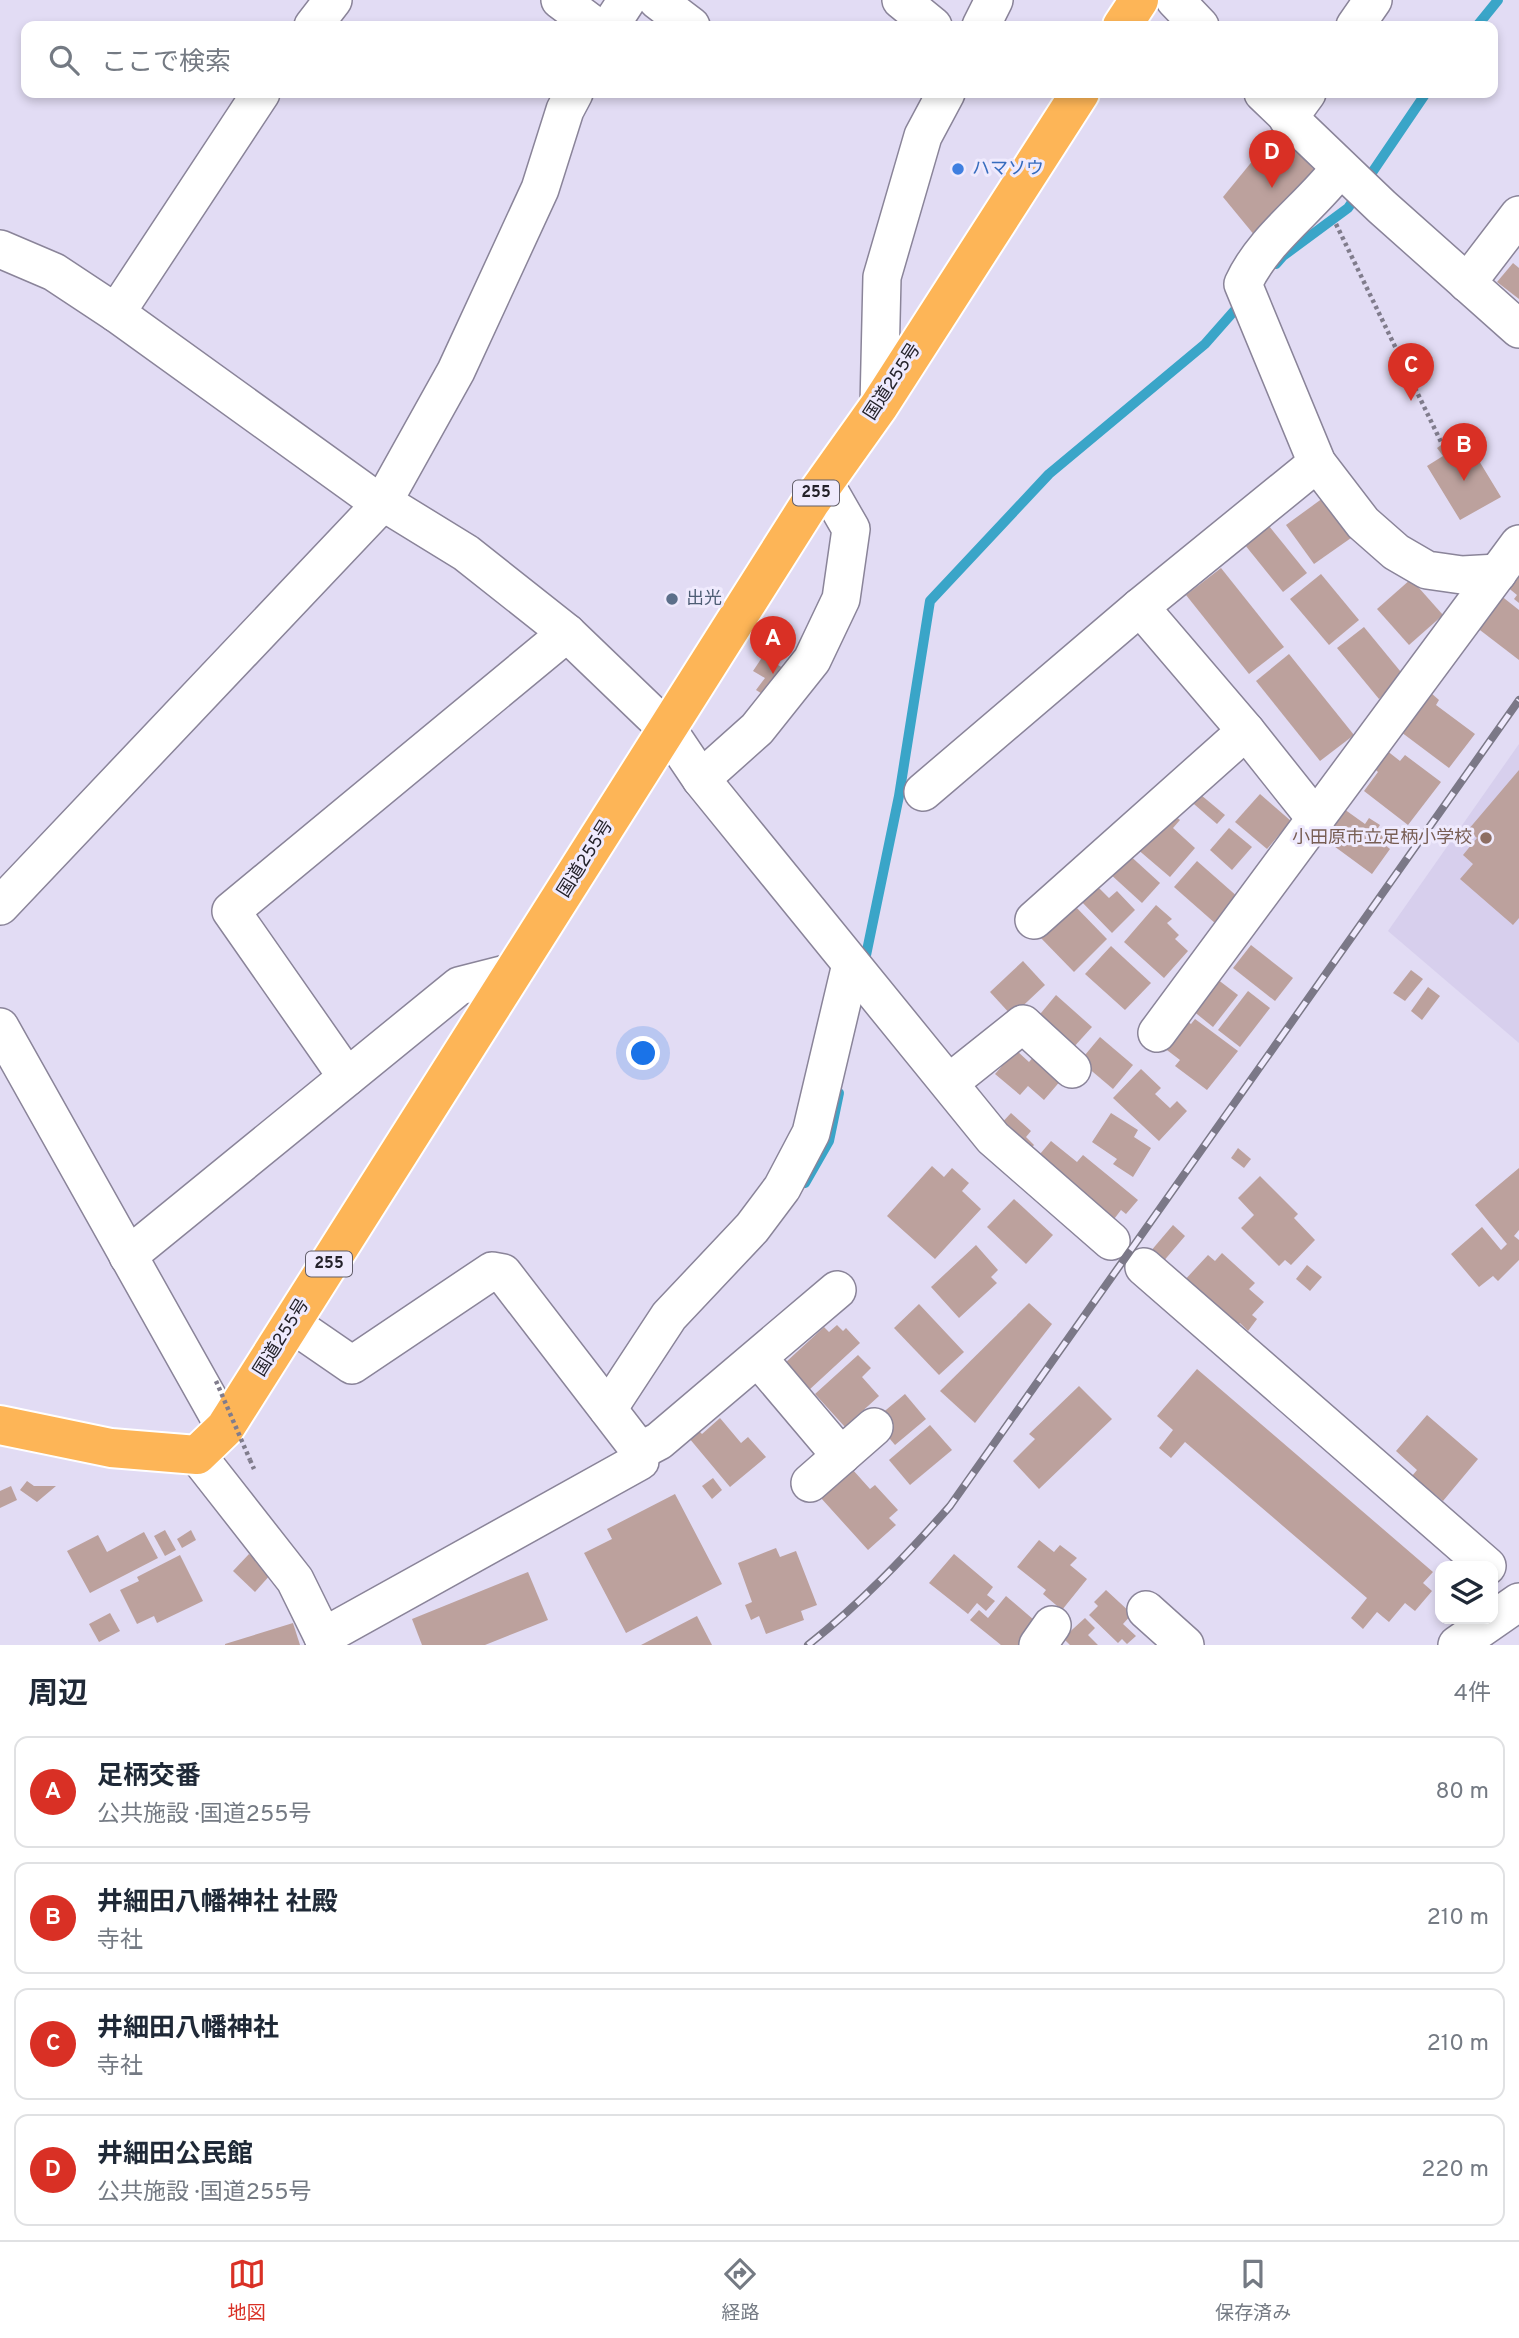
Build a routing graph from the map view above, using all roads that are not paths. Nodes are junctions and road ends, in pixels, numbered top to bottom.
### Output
1 (333, 0) edge
2 (560, 0) edge
3 (627, 0) edge
4 (657, 0) edge
5 (901, 0) edge
6 (995, 0) edge
7 (1139, 0) edge
8 (1175, 0) edge
9 (1373, 0) edge
10 (317, 21) edge
11 (588, 21) edge
12 (613, 21) edge
13 (684, 21) edge
14 (927, 21) edge
15 (984, 21) edge
16 (1125, 21) edge
17 (1195, 21) edge
18 (1358, 21) edge
19 (258, 98) edge
20 (571, 98) edge
21 (943, 98) edge
22 (1077, 98) edge
23 (1276, 98) edge
24 (1298, 106) edge
25 (1346, 174) junction
26 (1519, 215) edge
27 (0, 249) edge
28 (1467, 283) junction
29 (116, 313) junction
30 (1519, 329) edge
31 (878, 406) junction
32 (1317, 463) junction
33 (824, 482) junction
34 (382, 503) junction
35 (1519, 544) edge
36 (1498, 573) junction
37 (1140, 607) junction
38 (568, 633) junction
39 (668, 730) junction
40 (1246, 731) junction
41 (701, 779) junction
42 (923, 792) dead end
43 (1316, 819) junction
44 (0, 906) edge
45 (1034, 920) dead end
46 (850, 964) junction
47 (514, 972) junction
48 (0, 1027) edge
49 (1157, 1033) dead end
50 (1072, 1069) dead end
51 (347, 1077) junction
52 (948, 1083) junction
53 (1111, 1241) dead end
54 (128, 1256) junction
55 (1144, 1267) dead end
56 (837, 1290) dead end
57 (291, 1323) junction
58 (758, 1358) junction
59 (608, 1409) junction
60 (0, 1426) edge
61 (874, 1427) dead end
62 (225, 1428) junction
63 (640, 1451) junction
64 (197, 1455) junction
65 (841, 1456) junction
66 (810, 1483) dead end
67 (1482, 1561) edge
68 (1498, 1575) edge
69 (1519, 1594) edge
70 (1519, 1602) edge
71 (325, 1641) edge
72 (1457, 1645) edge

1 - 10 street
2 - 11 street
3 - 12 street
4 - 13 street
5 - 14 street
6 - 15 street
7 - 16 highway
8 - 17 street
9 - 18 street
19 - 29 street
20 - 34 street
21 - 31 street
22 - 31 highway, 国道255号 / 255
23 - 24 street
24 - 25 street
25 - 28 street
25 - 32 street
26 - 28 street
27 - 29 street
28 - 30 street
29 - 34 street
31 - 33 highway, 国道255号 / 255
32 - 36 street
32 - 37 street
33 - 39 highway, 国道255号 / 255
33 - 41 street
34 - 38 street
34 - 44 street
35 - 36 street
36 - 43 street
37 - 40 street
37 - 42 street
38 - 39 street
38 - 51 street
39 - 41 street
39 - 47 highway, 国道255号 / 255
40 - 43 street
40 - 45 street
41 - 46 street
43 - 49 street
46 - 52 street
46 - 59 street
47 - 51 street
47 - 57 highway, 国道255号 / 255
48 - 54 street
50 - 52 street
51 - 54 street
52 - 53 street
54 - 62 street
55 - 67 street
56 - 58 street
57 - 59 street
57 - 62 highway, 国道255号 / 255
58 - 63 street
58 - 65 street
59 - 63 street
60 - 64 highway
61 - 65 street
62 - 64 highway, 国道255号 / 255
63 - 71 street
64 - 71 street
65 - 66 street
68 - 69 street
70 - 72 street

